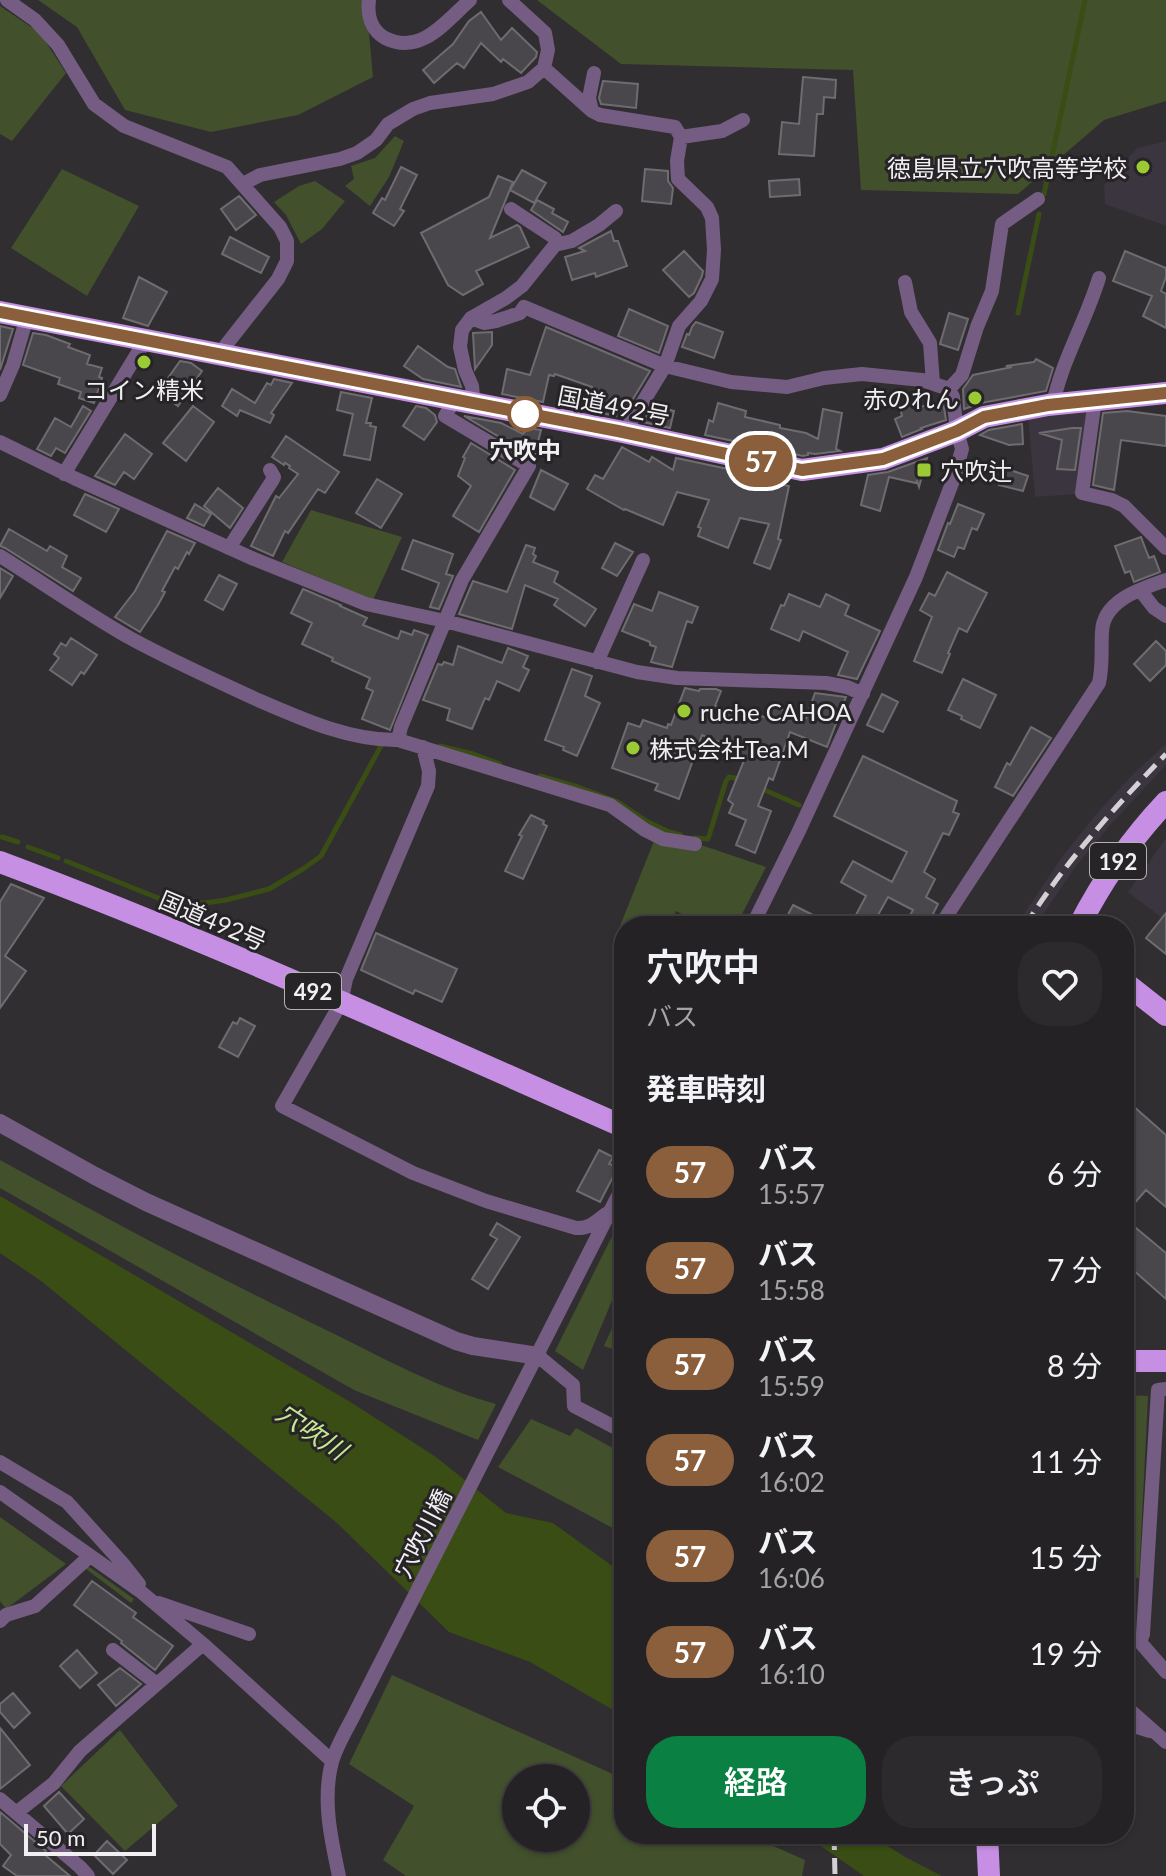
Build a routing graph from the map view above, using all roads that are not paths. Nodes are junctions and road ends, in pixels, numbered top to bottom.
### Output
1 (7, 0) edge
2 (369, 0) edge
3 (470, 0) edge
4 (509, 0) edge
5 (544, 68) junction
6 (594, 73) dead end
7 (592, 111) junction
8 (743, 120) dead end
9 (681, 137) junction
10 (243, 184) junction
11 (1038, 199) dead end
12 (511, 209) dead end
13 (616, 211) dead end
14 (555, 245) junction
15 (1099, 278) dead end
16 (905, 282) dead end
17 (0, 312) edge
18 (27, 317) junction
19 (471, 318) junction
20 (145, 341) junction
21 (222, 356) junction
22 (665, 366) junction
23 (933, 383) junction
24 (949, 389) junction
25 (1166, 393) edge
26 (0, 395) edge
27 (1095, 400) junction
28 (464, 403) junction
29 (1053, 404) junction
30 (957, 431) junction
31 (624, 433) junction
32 (0, 442) edge
33 (270, 470) dead end
34 (64, 474) junction
35 (229, 548) junction
36 (1166, 548) edge
37 (0, 556) edge
38 (643, 560) dead end
39 (1166, 580) edge
40 (1140, 590) junction
41 (1166, 616) edge
42 (445, 621) junction
43 (597, 662) junction
44 (863, 694) junction
45 (398, 740) junction
46 (423, 747) junction
47 (1166, 802) edge
48 (695, 844) dead end
49 (0, 862) edge
50 (757, 916) edge
51 (947, 916) edge
52 (1084, 916) edge
53 (1134, 990) edge
54 (341, 1003) junction
55 (1166, 1015) edge
56 (0, 1123) edge
57 (614, 1123) edge
58 (614, 1203) edge
59 (610, 1211) junction
60 (538, 1356) junction
61 (1134, 1361) edge
62 (1166, 1361) edge
63 (1166, 1389) edge
64 (614, 1427) edge
65 (1160, 1433) edge
66 (0, 1462) edge
67 (0, 1492) edge
68 (90, 1556) junction
69 (151, 1600) junction
70 (0, 1621) edge
71 (249, 1634) dead end
72 (203, 1644) junction
73 (113, 1650) dead end
74 (1166, 1672) edge
75 (157, 1684) junction
76 (1134, 1714) edge
77 (1134, 1727) edge
78 (1161, 1737) edge
79 (332, 1761) junction
80 (0, 1799) edge
81 (16, 1813) junction
82 (987, 1844) edge
83 (88, 1876) edge
84 (339, 1876) edge
85 (989, 1876) edge

1 - 10 street
2 - 3 street
4 - 5 street
5 - 7 street
5 - 10 street
6 - 7 street
7 - 9 street
8 - 9 street
9 - 22 street
10 - 21 street
11 - 24 street
12 - 14 street
13 - 14 street
14 - 19 street
15 - 29 street
16 - 23 street
17 - 18 highway, 国道492号
18 - 20 highway, 国道492号
18 - 26 street
19 - 22 street
19 - 28 street
20 - 21 highway, 国道492号
20 - 34 street
21 - 28 highway, 国道492号
22 - 23 street
22 - 31 street
23 - 24 street
24 - 30 street
25 - 27 highway, 国道492号
27 - 29 highway, 国道492号
27 - 36 street
28 - 31 highway, 国道492号
28 - 42 street
29 - 30 highway, 国道492号
30 - 31 highway, 国道492号
30 - 44 street
32 - 34 street
33 - 35 street
34 - 35 street
35 - 42 street
37 - 45 street
38 - 43 street
39 - 40 street
40 - 41 street
40 - 51 street
42 - 43 street
42 - 45 street
43 - 44 street
44 - 50 street
45 - 46 street
46 - 48 street
46 - 54 street
47 - 52 highway, 192
49 - 54 highway, 国道492号 / 492
53 - 55 highway
54 - 57 highway, 国道492号 / 492
54 - 59 street
56 - 60 street
58 - 59 street, 穴吹川橋
59 - 60 street, 穴吹川橋
60 - 64 street
60 - 79 street, 穴吹川橋
61 - 62 highway
63 - 65 street
65 - 74 street
66 - 69 street
67 - 68 street
68 - 69 street
68 - 70 street
69 - 71 street
69 - 72 street
72 - 75 street
72 - 79 street
73 - 75 street
75 - 81 street
76 - 78 street
77 - 78 street
79 - 84 street, 穴吹川橋
80 - 81 street
81 - 83 street
82 - 85 highway

